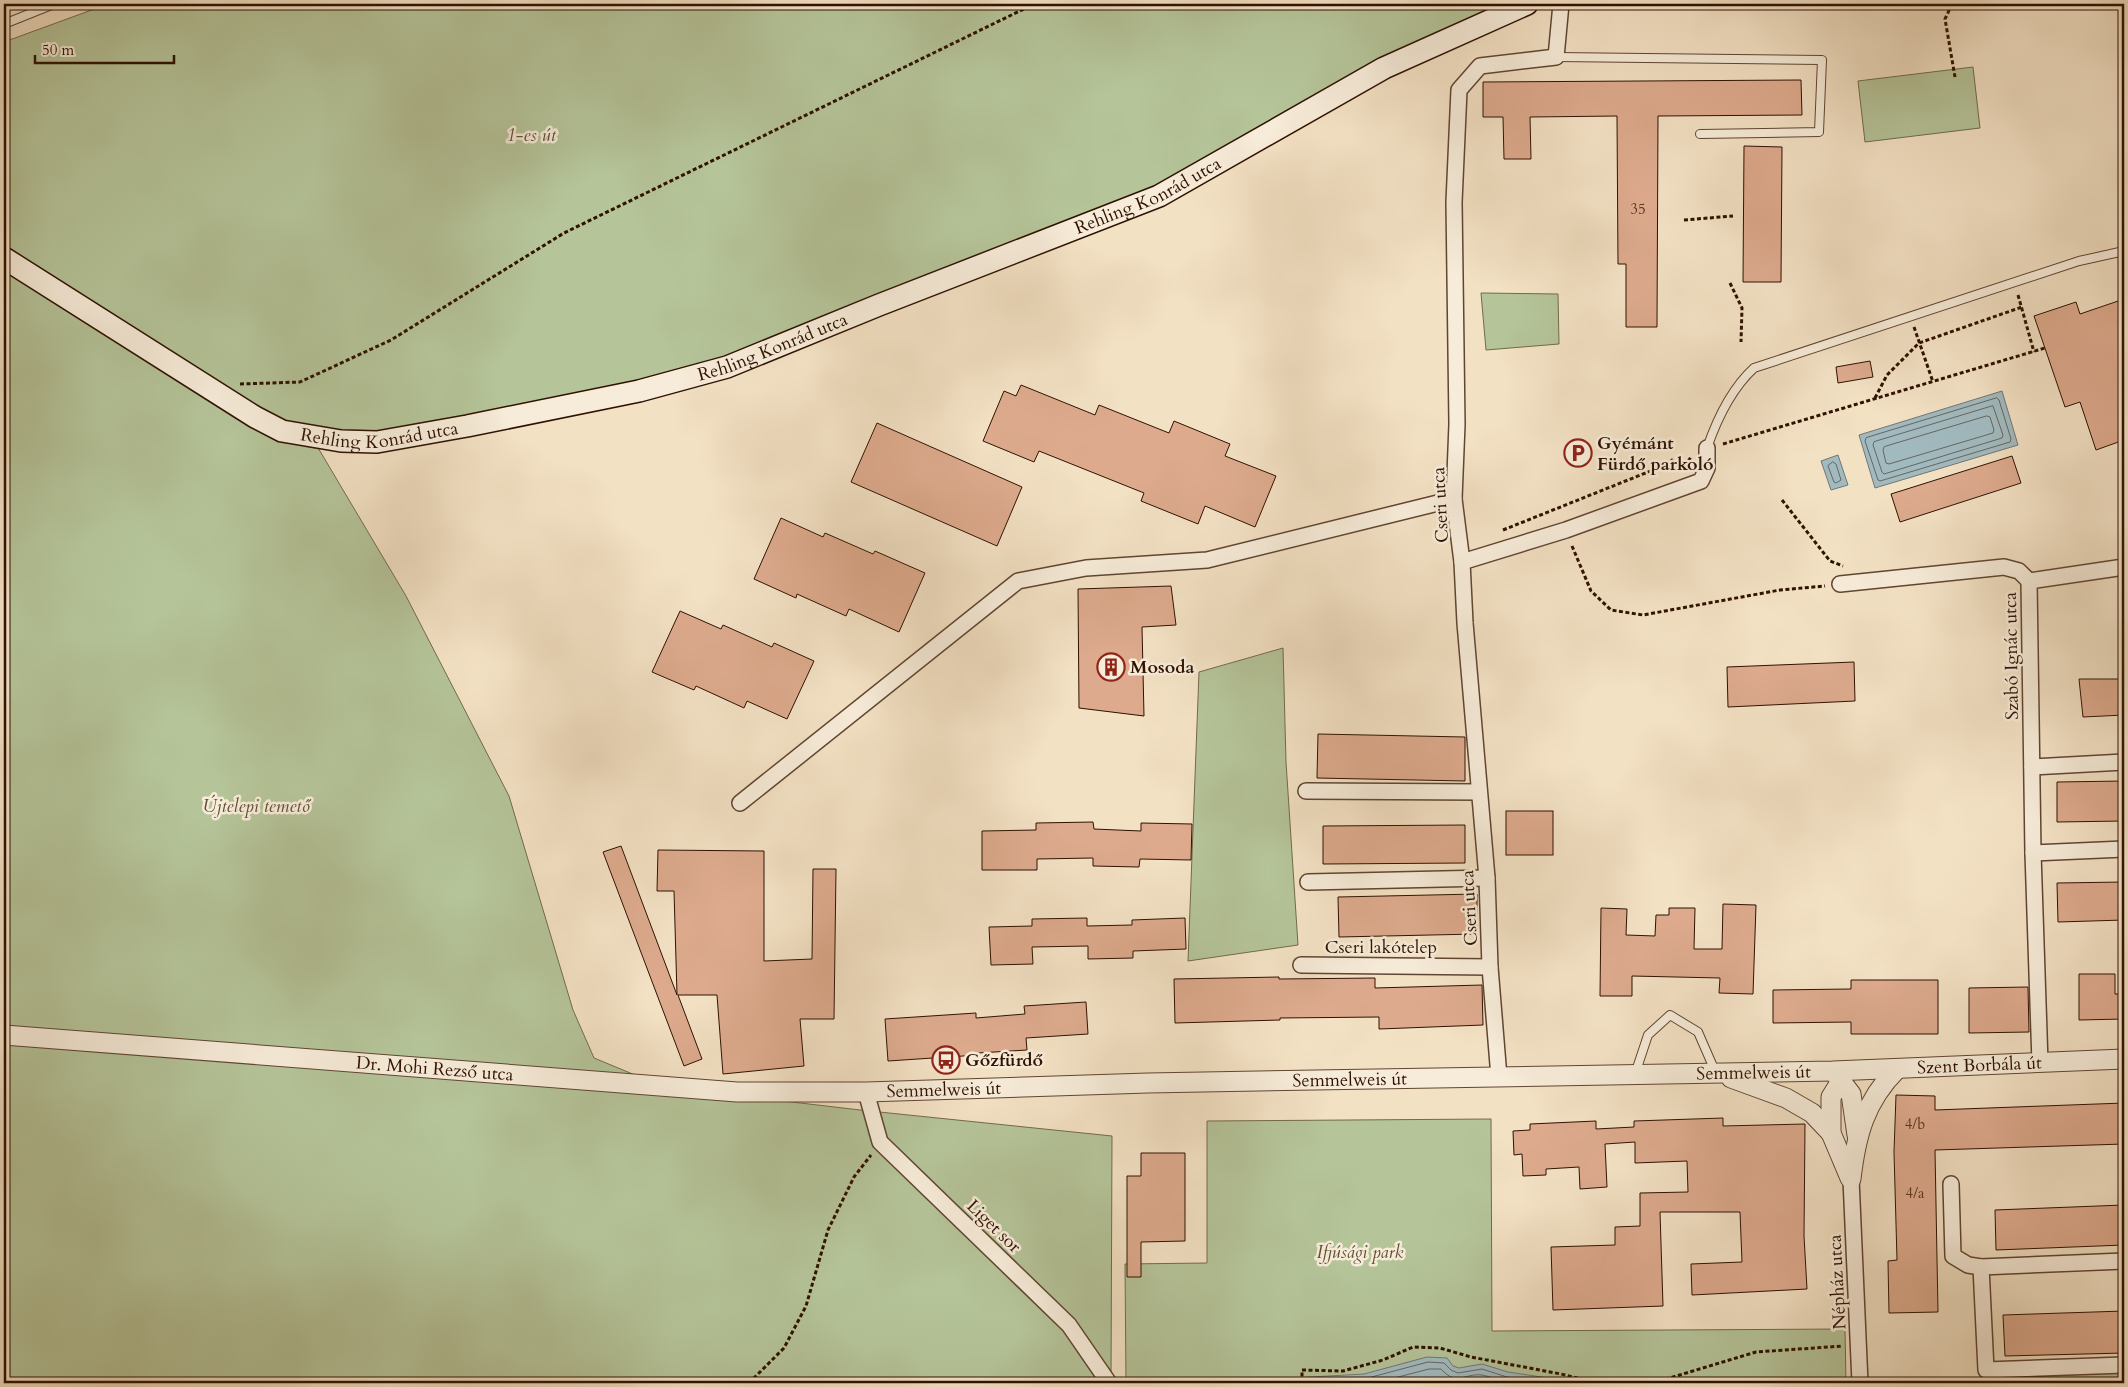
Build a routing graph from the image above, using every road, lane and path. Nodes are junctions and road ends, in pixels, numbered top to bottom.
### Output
1 (54, 4) edge
2 (1034, 4) edge
3 (1527, 4) edge
4 (1561, 4) edge
5 (1952, 4) edge
6 (4, 24) edge
7 (1556, 57) junction
8 (1955, 77) dead end
9 (1700, 134) dead end
10 (1733, 216) dead end
11 (1684, 220) dead end
12 (2124, 250) edge
13 (4, 258) edge
14 (2014, 282) junction
15 (1730, 283) dead end
16 (2022, 307) junction
17 (1911, 317) junction
18 (1740, 342) dead end
19 (1919, 343) junction
20 (2045, 348) dead end
21 (2034, 352) junction
22 (1933, 382) junction
23 (233, 384) dead end
24 (1875, 399) junction
25 (1707, 448) junction
26 (1454, 499) junction
27 (1782, 500) dead end
28 (1566, 530) junction
29 (1496, 533) dead end
30 (1462, 562) junction
31 (1846, 567) dead end
32 (2124, 567) edge
33 (2029, 581) junction
34 (1840, 584) joint
35 (2124, 762) edge
36 (2032, 767) junction
37 (1306, 791) dead end
38 (1479, 792) junction
39 (740, 803) dead end
40 (2124, 849) edge
41 (2034, 853) junction
42 (1487, 878) junction
43 (1308, 882) dead end
44 (1301, 965) dead end
45 (1490, 967) junction
46 (4, 1035) edge
47 (2124, 1059) edge
48 (2040, 1063) junction
49 (1897, 1069) junction
50 (1715, 1073) junction
51 (1840, 1074) junction
52 (1635, 1075) junction
53 (1499, 1077) junction
54 (866, 1092) junction
55 (1831, 1133) junction
56 (1857, 1136) junction
57 (880, 1142) junction
58 (1851, 1179) junction
59 (1951, 1184) dead end
60 (2124, 1261) edge
61 (1981, 1268) junction
62 (1858, 1344) junction
63 (2124, 1365) edge
64 (4, 1380) edge
65 (7, 1383) edge
66 (749, 1383) edge
67 (1109, 1383) edge
68 (1302, 1383) edge
69 (1597, 1383) edge
70 (1653, 1383) edge
71 (1860, 1383) edge

1 - 6 lane
2 - 23 path
3 - 13 main road, Rehling Konrád utca
4 - 7 street
5 - 8 path
7 - 9 lane
7 - 26 street, Cseri utca
10 - 11 path
12 - 14 lane
14 - 16 path
14 - 17 lane
15 - 18 path
16 - 19 path
16 - 21 path
17 - 19 path
17 - 25 lane
19 - 22 path
19 - 24 path
20 - 21 path
21 - 22 path
22 - 24 path
24 - 25 path
25 - 28 street
25 - 29 path
26 - 30 street, Cseri utca
26 - 39 street
27 - 31 path
28 - 30 street
28 - 34 path
30 - 38 street, Cseri utca
32 - 33 street, Szabó Ignác utca
33 - 34 street
33 - 36 street, Szabó Ignác utca
35 - 36 street
36 - 41 street, Szabó Ignác utca
37 - 38 street
38 - 42 street, Cseri utca
40 - 41 street
41 - 48 street, Szabó Ignác utca
42 - 43 street
42 - 45 street, Cseri utca
44 - 45 street, Cseri lakótelep
45 - 53 street, Cseri utca
46 - 54 street, Dr. Mohi Rezső utca
47 - 48 street, Szent Borbála út
48 - 49 street, Szent Borbála út
49 - 51 street, Szent Borbála út
49 - 56 street
50 - 51 street, Semmelweis út
50 - 52 street, Semmelweis út
50 - 52 lane
50 - 55 street
51 - 55 street
51 - 56 street
52 - 53 street, Semmelweis út
53 - 54 street, Semmelweis út
54 - 57 street
55 - 58 street
56 - 58 street
57 - 66 path
57 - 67 street, Liget sor
58 - 62 street, Népház utca
59 - 61 street
60 - 61 street
61 - 63 street
62 - 70 path
62 - 71 street, Népház utca
64 - 65 path
68 - 69 path

